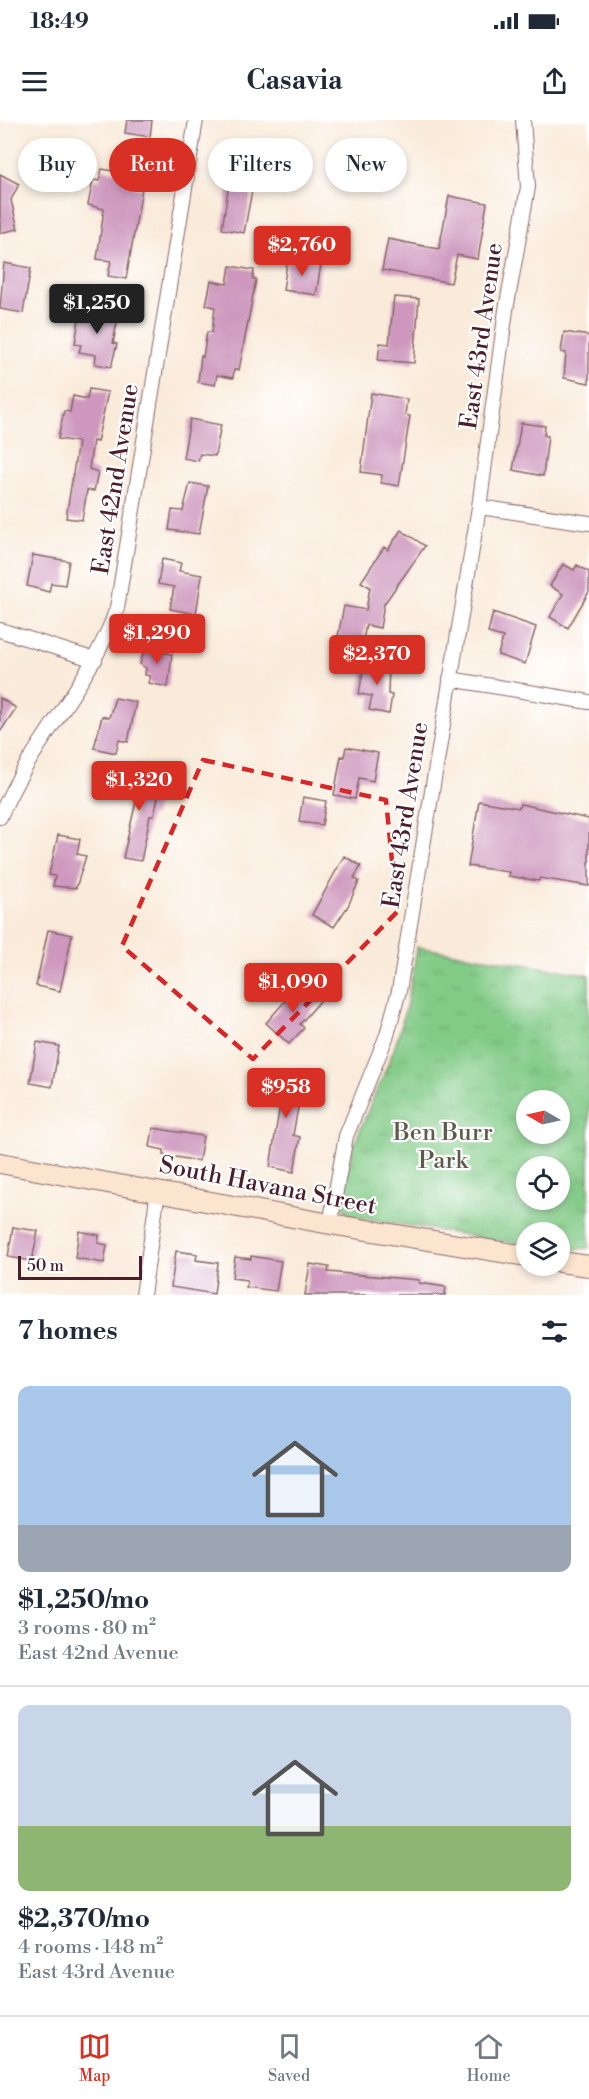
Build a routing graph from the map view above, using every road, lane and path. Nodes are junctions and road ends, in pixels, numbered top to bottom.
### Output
1 (196, 120) edge
2 (523, 120) edge
3 (479, 507) junction
4 (589, 523) edge
5 (0, 630) edge
6 (95, 660) junction
7 (450, 680) junction
8 (589, 702) edge
9 (0, 817) edge
10 (0, 1163) edge
11 (159, 1191) junction
12 (330, 1224) junction
13 (516, 1254) edge
14 (570, 1263) edge
15 (589, 1266) edge
16 (143, 1295) edge

1 - 6 street, East 42nd Avenue
2 - 3 street, East 43rd Avenue
3 - 4 street
3 - 7 street, East 43rd Avenue
5 - 6 street
6 - 9 street, East 42nd Avenue
7 - 8 street
7 - 12 street, East 43rd Avenue
10 - 11 street, South Havana Street
11 - 12 street, South Havana Street
11 - 16 street
12 - 13 street, South Havana Street
14 - 15 street

